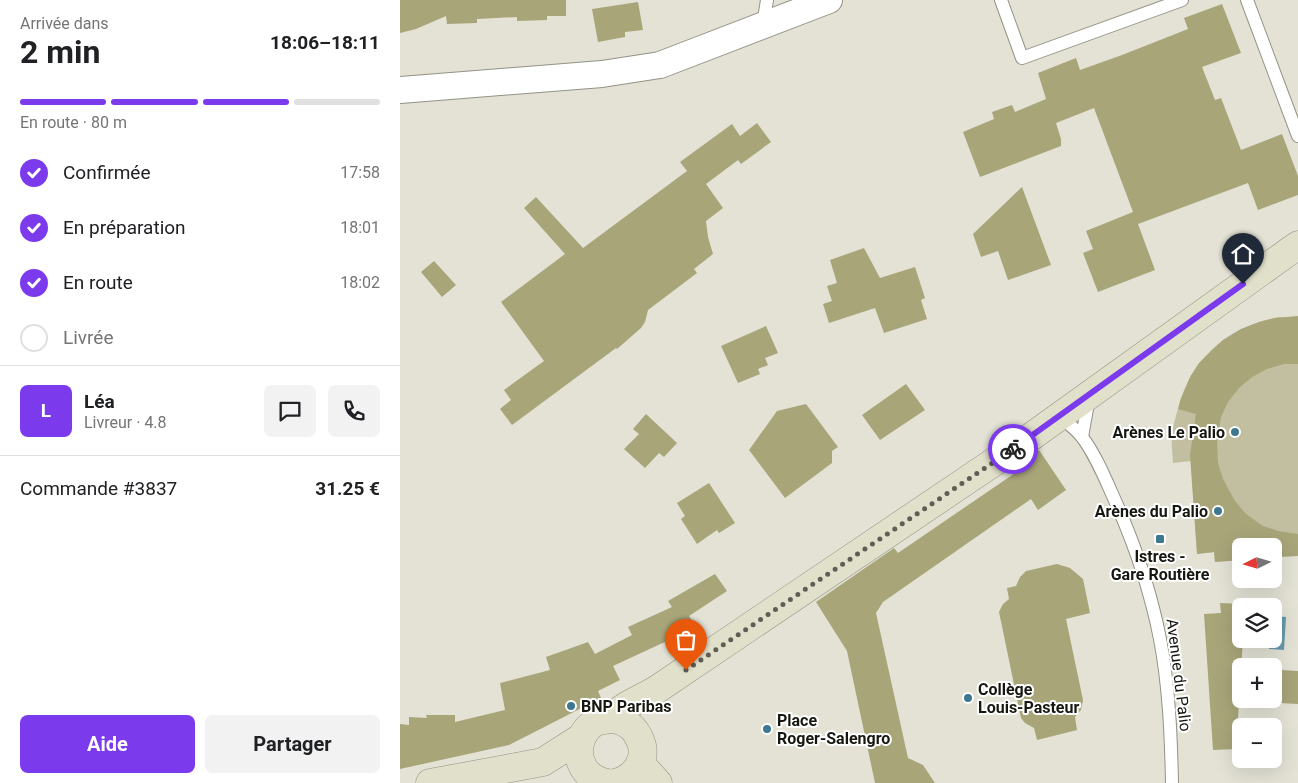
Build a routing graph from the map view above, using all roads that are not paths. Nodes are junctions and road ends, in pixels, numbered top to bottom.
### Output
1 (767, 0) edge
2 (829, 0) edge
3 (1001, 0) edge
4 (1182, 0) edge
5 (1247, 0) edge
6 (763, 25) junction
7 (400, 90) edge
8 (1298, 136) edge
9 (1298, 245) edge
10 (1090, 394) junction
11 (1060, 416) junction
12 (1082, 437) junction
13 (656, 690) junction
14 (605, 720) junction
15 (582, 738) junction
16 (646, 761) edge
17 (543, 762) junction
18 (610, 780) edge
19 (430, 783) edge
20 (1172, 783) edge

1 - 6 lane
2 - 6 street
3 - 4 lane
5 - 8 lane
6 - 7 street
9 - 10 street
10 - 11 street
10 - 12 lane
11 - 12 lane, Avenue du Palio
11 - 13 street
12 - 20 lane, Avenue du Palio
13 - 14 street
13 - 16 street
14 - 15 street
14 - 16 street
15 - 17 street
15 - 18 street
16 - 18 street
17 - 18 street
17 - 19 street

